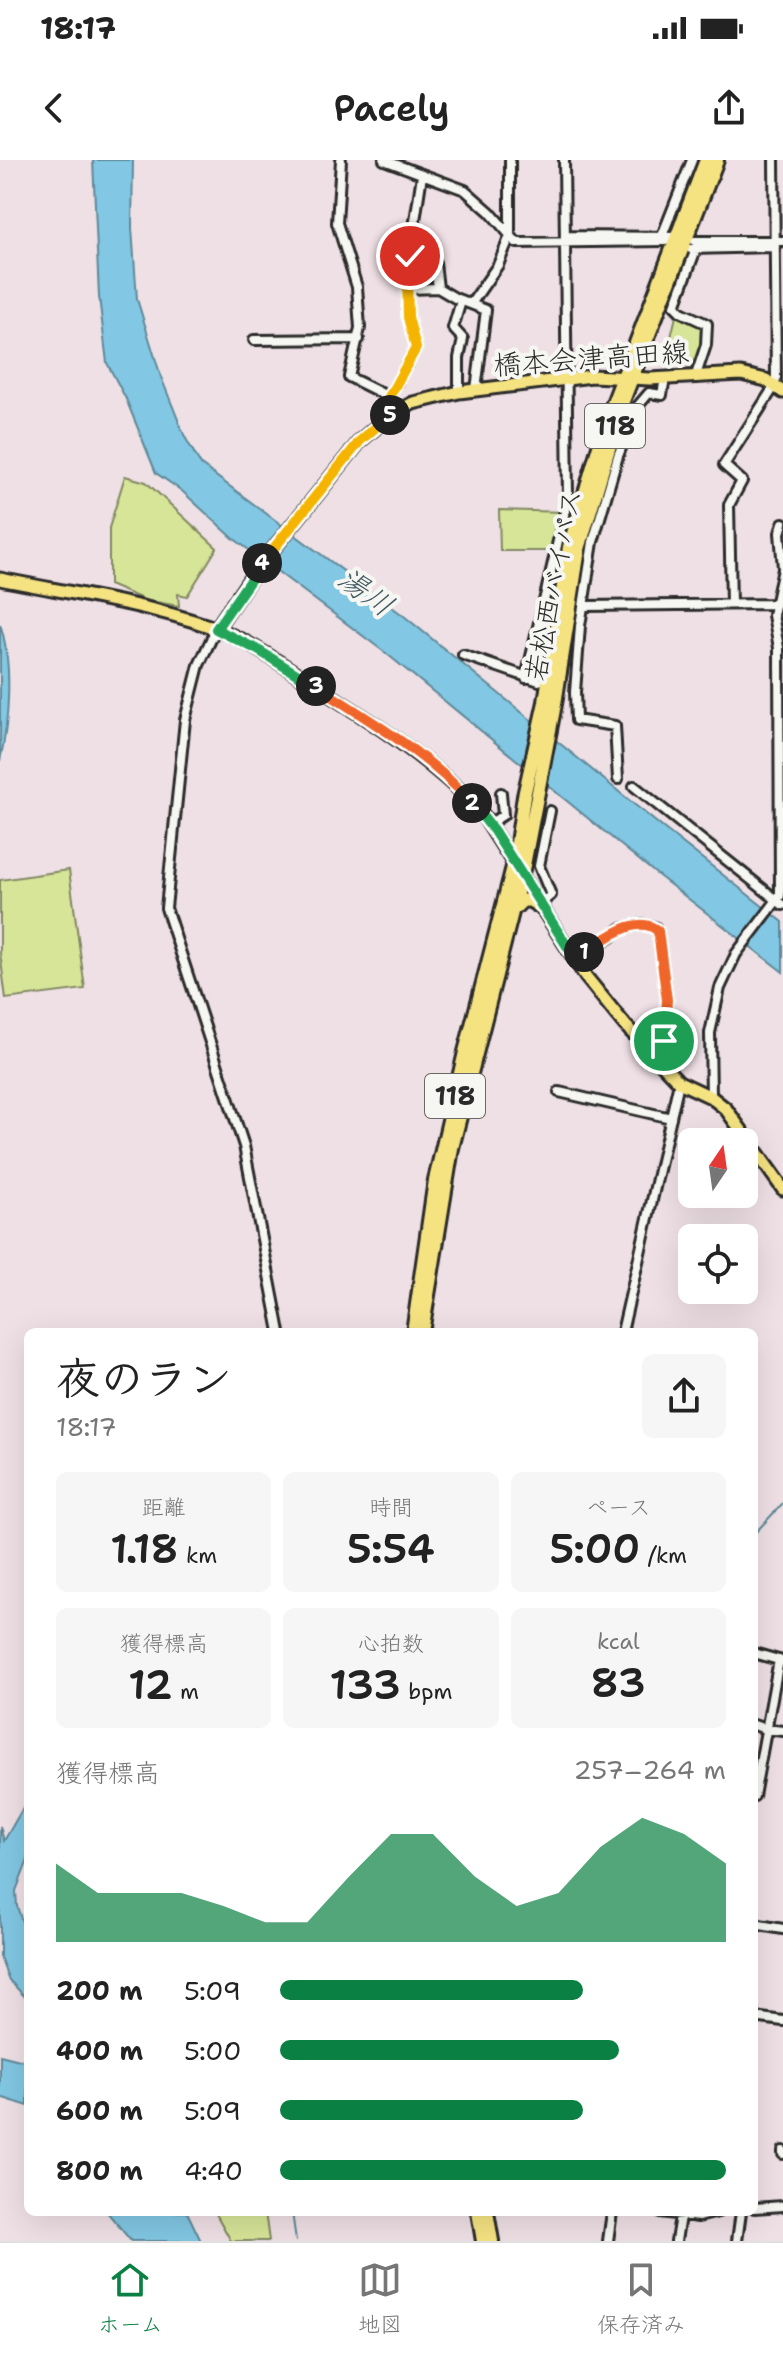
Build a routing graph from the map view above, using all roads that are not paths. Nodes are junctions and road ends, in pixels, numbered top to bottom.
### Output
1 (341, 160) edge
2 (384, 160) edge
3 (411, 160) edge
4 (510, 160) edge
5 (564, 160) edge
6 (692, 160) edge
7 (706, 160) edge
8 (717, 160) edge
9 (774, 160) edge
10 (411, 171) junction
11 (422, 175) junction
12 (510, 236) junction
13 (565, 240) junction
14 (680, 242) junction
15 (778, 243) edge
16 (410, 256) junction
17 (438, 288) junction
18 (407, 289) junction
19 (461, 301) junction
20 (471, 304) junction
21 (359, 339) junction
22 (254, 340) dead end
23 (696, 375) junction
24 (628, 377) junction
25 (568, 378) junction
26 (665, 378) junction
27 (779, 388) edge
28 (476, 390) junction
29 (459, 392) junction
30 (389, 397) junction
31 (398, 411) junction
32 (783, 523) edge
33 (783, 569) edge
34 (0, 579) edge
35 (731, 604) junction
36 (775, 604) junction
37 (583, 606) junction
38 (216, 629) junction
39 (781, 648) edge
40 (463, 655) dead end
41 (526, 678) junction
42 (539, 681) dead end
43 (565, 686) dead end
44 (575, 686) junction
45 (618, 779) dead end
46 (634, 786) dead end
47 (501, 793) dead end
48 (530, 797) junction
49 (550, 811) dead end
50 (492, 828) junction
51 (519, 829) junction
52 (781, 844) edge
53 (514, 863) junction
54 (522, 876) junction
55 (781, 903) edge
56 (541, 906) junction
57 (514, 909) junction
58 (574, 957) junction
59 (658, 1061) junction
60 (679, 1082) junction
61 (559, 1092) dead end
62 (711, 1097) junction
63 (671, 1118) junction
64 (783, 1189) edge
65 (279, 1328) edge
66 (414, 1328) edge
67 (423, 1328) edge
68 (623, 1328) edge
69 (758, 1654) edge
70 (781, 1661) edge
71 (758, 1726) edge
72 (765, 1729) junction
73 (783, 1731) edge
74 (758, 1772) edge
75 (758, 1925) edge
76 (783, 1929) edge
77 (758, 2018) edge
78 (783, 2021) edge
79 (782, 2205) edge
80 (758, 2208) edge
81 (479, 2216) edge
82 (488, 2216) edge
83 (611, 2216) edge
84 (680, 2216) joint
85 (702, 2216) edge
86 (740, 2216) edge
87 (483, 2241) edge
88 (492, 2241) edge
89 (608, 2241) edge
90 (676, 2241) edge
91 (737, 2241) edge

1 - 21 street
2 - 10 street
3 - 10 street
4 - 12 street
5 - 13 street
6 - 14 street
7 - 14 highway, 若松西バイパス / 118
8 - 14 highway, 若松西バイパス / 118
9 - 15 street
10 - 11 street
11 - 12 street
11 - 16 street
12 - 13 street
12 - 20 street
13 - 14 street
13 - 25 street
14 - 15 street
14 - 23 street
14 - 24 highway, 若松西バイパス / 118
15 - 27 street
16 - 17 street
16 - 18 street
17 - 18 street
17 - 19 street
18 - 30 street
19 - 20 street
19 - 29 street
20 - 28 street
21 - 22 street
21 - 30 street
23 - 26 main road, 橋本会津高田線
23 - 27 main road, 橋本会津高田線
24 - 25 main road, 橋本会津高田線
24 - 26 main road, 橋本会津高田線
24 - 48 highway, 若松西バイパス / 118
25 - 28 main road, 橋本会津高田線
25 - 41 street
26 - 37 street
27 - 35 street
28 - 29 main road, 橋本会津高田線
29 - 31 main road, 橋本会津高田線
30 - 31 street
31 - 38 main road, 橋本会津高田線
32 - 33 street
33 - 36 street
34 - 38 main road
35 - 36 street
35 - 37 street
36 - 39 street
37 - 44 street
38 - 50 main road
38 - 65 street
39 - 52 street
40 - 41 street
41 - 42 street
43 - 44 street
44 - 45 street
46 - 55 street
47 - 50 street
48 - 51 highway, 118
48 - 54 highway, 118
49 - 56 street
50 - 51 main road
50 - 53 main road
51 - 53 highway, 118
52 - 55 street
53 - 54 main road
53 - 66 highway, 118
54 - 56 main road
54 - 57 highway, 118
55 - 62 street
56 - 57 highway
56 - 58 main road
57 - 67 highway, 118
58 - 59 main road
58 - 59 street
59 - 60 main road
60 - 62 main road
60 - 63 street
61 - 63 street
62 - 64 main road
63 - 68 street
69 - 70 street
70 - 72 street
71 - 72 street
72 - 73 street
72 - 74 street
75 - 76 street
77 - 78 street
79 - 80 street
81 - 87 highway
82 - 88 highway
83 - 89 street
84 - 85 street
84 - 90 street
86 - 91 street

